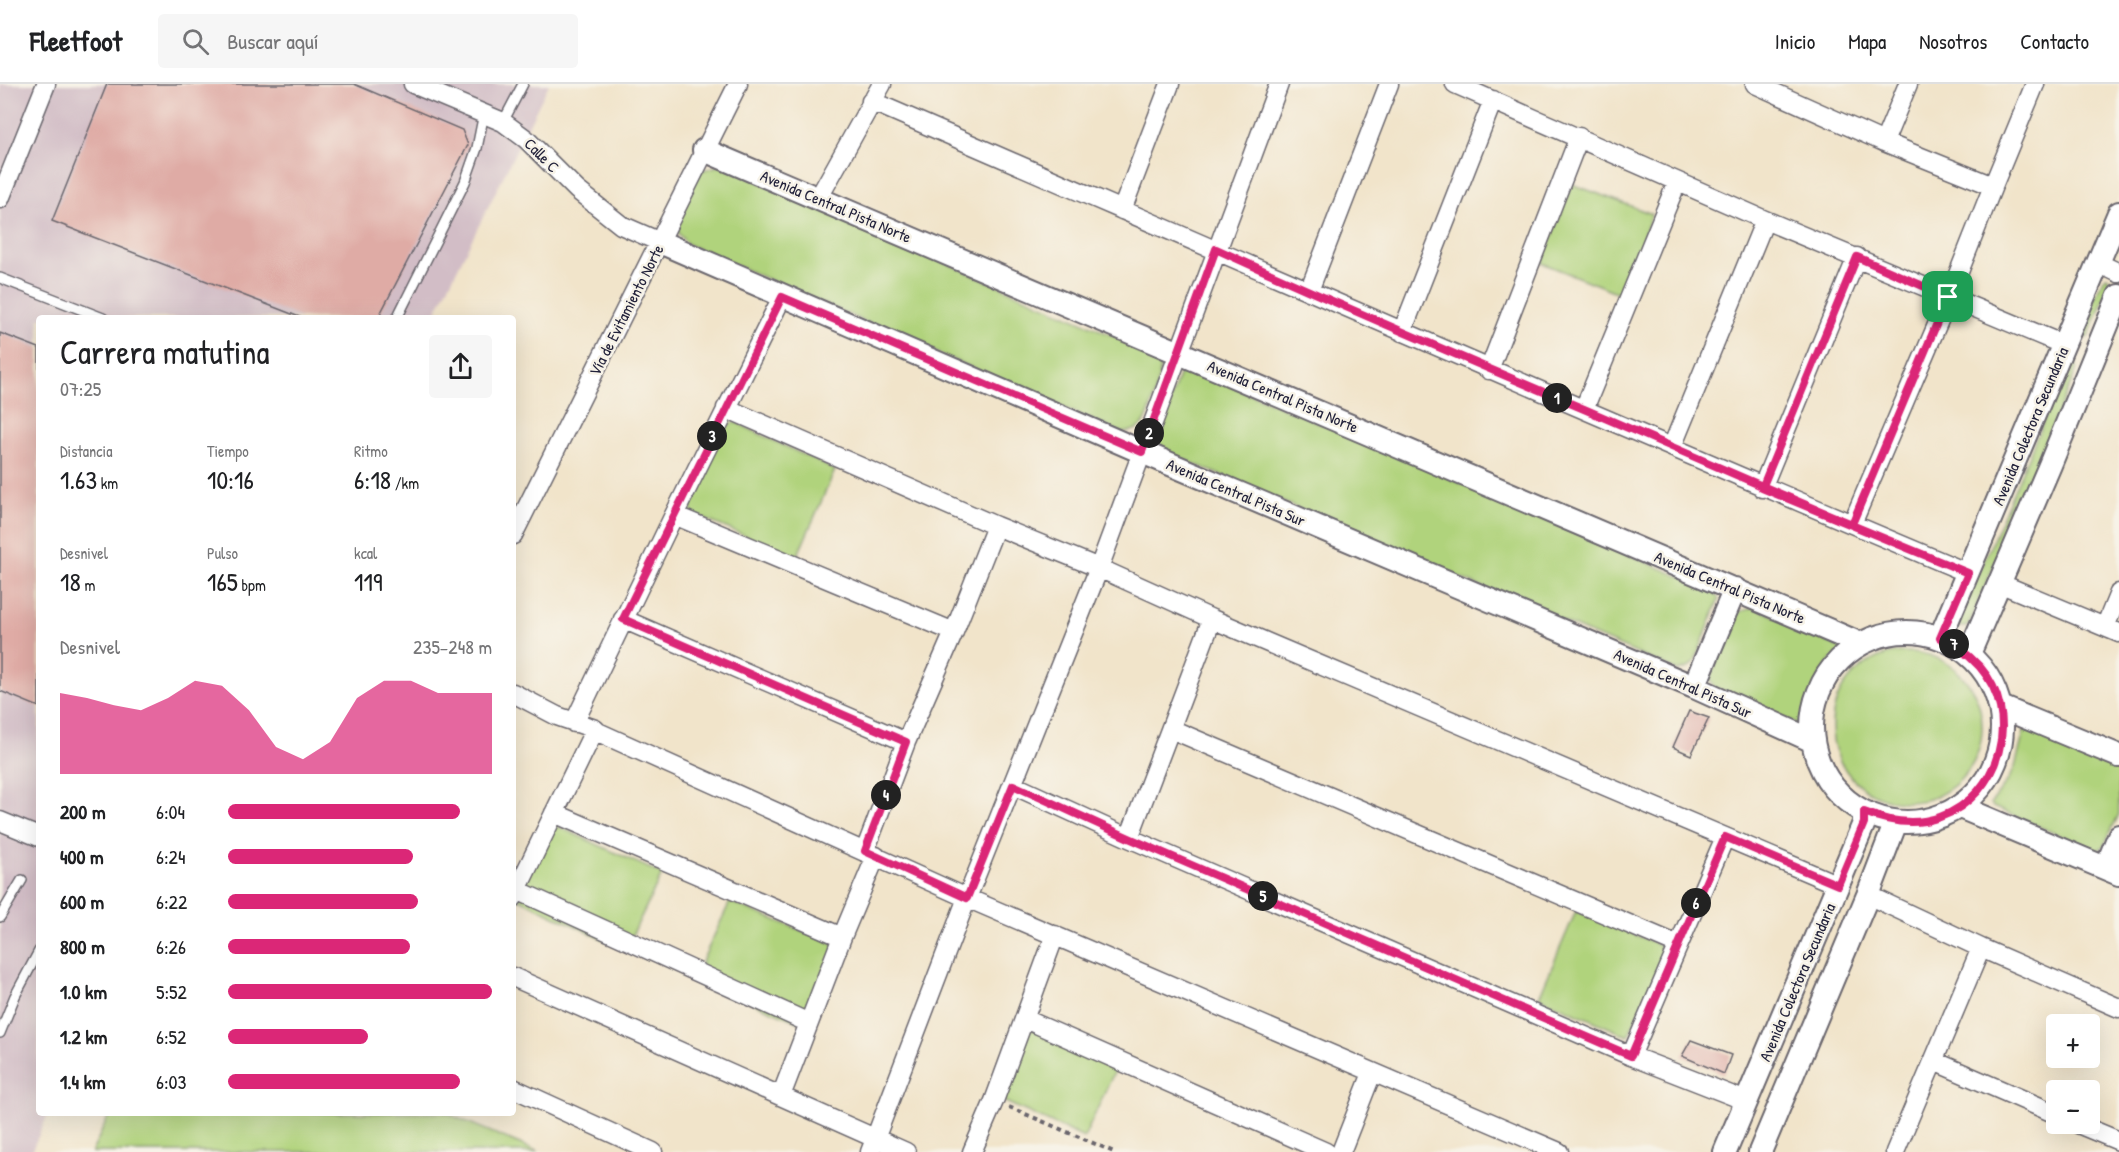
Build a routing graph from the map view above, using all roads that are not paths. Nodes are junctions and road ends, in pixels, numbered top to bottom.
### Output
1 (46, 84) edge
2 (413, 84) edge
3 (523, 84) edge
4 (738, 84) edge
5 (882, 84) edge
6 (1170, 84) edge
7 (1279, 84) edge
8 (1389, 84) edge
9 (1455, 84) edge
10 (1755, 84) edge
11 (1908, 84) edge
12 (2035, 84) edge
13 (1776, 88) edge
14 (1492, 100) junction
15 (871, 101) junction
16 (484, 113) junction
17 (503, 122) junction
18 (1579, 137) junction
19 (1884, 142) junction
20 (704, 150) junction
21 (1677, 182) junction
22 (1993, 186) junction
23 (0, 199) edge
24 (818, 199) junction
25 (1122, 210) junction
26 (2119, 213) edge
27 (1765, 220) junction
28 (660, 242) junction
29 (1216, 249) junction
30 (1857, 257) junction
31 (2098, 263) junction
32 (2119, 273) edge
33 (0, 278) edge
34 (1309, 291) junction
35 (2119, 296) edge
36 (782, 297) junction
37 (1948, 297) junction
38 (95, 315) edge
39 (398, 315) edge
40 (1402, 332) junction
41 (2064, 345) junction
42 (1179, 352) junction
43 (1489, 370) junction
44 (726, 408) junction
45 (1584, 409) junction
46 (1672, 447) junction
47 (1142, 452) junction
48 (1762, 488) junction
49 (674, 515) junction
50 (1852, 524) junction
51 (996, 526) junction
52 (516, 529) edge
53 (1099, 568) junction
54 (1968, 573) junction
55 (1999, 583) junction
56 (1735, 589) junction
57 (2119, 593) edge
58 (623, 619) junction
59 (1212, 619) junction
60 (2112, 630) edge
61 (954, 632) junction
62 (1940, 638) junction
63 (1861, 644) junction
64 (1969, 654) junction
65 (1694, 687) junction
66 (516, 700) edge
67 (2001, 707) junction
68 (574, 723) junction
69 (595, 729) junction
70 (1171, 729) junction
71 (1813, 741) junction
72 (906, 742) junction
73 (2119, 756) edge
74 (1013, 785) junction
75 (1960, 807) junction
76 (1864, 812) junction
77 (554, 813) junction
78 (0, 820) edge
79 (1896, 822) junction
80 (36, 836) edge
81 (2119, 836) edge
82 (1725, 837) junction
83 (1129, 838) junction
84 (870, 853) junction
85 (2113, 871) edge
86 (22, 880) dead end
87 (1838, 885) junction
88 (516, 892) edge
89 (516, 894) edge
90 (1868, 895) junction
91 (967, 898) junction
92 (0, 917) edge
93 (1055, 935) junction
94 (842, 937) junction
95 (1678, 945) junction
96 (1981, 948) junction
97 (36, 957) edge
98 (516, 978) edge
99 (2119, 1008) edge
100 (1025, 1019) junction
101 (809, 1023) junction
102 (0, 1033) edge
103 (1631, 1056) junction
104 (1934, 1061) junction
105 (1372, 1073) junction
106 (516, 1089) edge
107 (781, 1096) junction
108 (1746, 1101) junction
109 (2046, 1110) edge
110 (2100, 1133) edge
111 (2119, 1141) edge
112 (873, 1145) edge
113 (652, 1152) edge
114 (906, 1152) edge
115 (972, 1152) edge
116 (1326, 1152) edge
117 (1341, 1152) edge
118 (1559, 1152) edge
119 (1725, 1152) edge
120 (1760, 1152) edge
121 (1895, 1152) edge

1 - 23 street
2 - 16 street, Calle C
3 - 17 lane
4 - 20 street, Vía de Evitamiento Norte
5 - 15 street
6 - 25 street
7 - 29 street
8 - 34 street
9 - 14 street
10 - 13 street
11 - 19 street
12 - 22 street
13 - 19 street
14 - 18 street
14 - 40 street
15 - 24 street
15 - 25 street
16 - 17 street, Calle C
16 - 39 lane
17 - 28 street, Calle C
18 - 21 street
18 - 43 street
19 - 22 street
20 - 24 street, Avenida Central Pista Norte
20 - 28 street, Vía de Evitamiento Norte
21 - 27 street
21 - 45 street
22 - 37 street
24 - 42 street, Avenida Central Pista Norte
25 - 29 street
26 - 31 street, Avenida Colectora Secundaria
27 - 30 street
27 - 46 street
28 - 36 street, Avenida Central Pista Sur
28 - 52 street, Vía de Evitamiento Norte
29 - 34 street
29 - 42 street
30 - 37 street
30 - 48 street
31 - 32 street
31 - 41 street, Avenida Colectora Secundaria
33 - 38 lane
34 - 40 street
35 - 55 street, Avenida Colectora Secundaria
36 - 44 street
36 - 47 street, Avenida Central Pista Sur
37 - 41 street
37 - 50 street
40 - 43 street
41 - 54 street, Avenida Colectora Secundaria
42 - 47 street
42 - 56 street, Avenida Central Pista Norte
43 - 45 street
44 - 49 street
44 - 51 street
45 - 46 street
46 - 48 street
47 - 53 street
47 - 65 street, Avenida Central Pista Sur
48 - 50 street
49 - 58 street
49 - 61 street
50 - 54 street
51 - 53 street
51 - 61 street
53 - 59 street
53 - 74 street
54 - 62 street, Avenida Colectora Secundaria
55 - 60 street
55 - 64 street, Avenida Colectora Secundaria
56 - 63 street, Avenida Central Pista Norte
56 - 65 street
57 - 60 street
58 - 68 street
58 - 72 street
59 - 70 street
59 - 82 street
61 - 72 street
62 - 63 street
62 - 64 street
63 - 71 street
64 - 67 street
65 - 71 street, Avenida Central Pista Sur
66 - 68 street
67 - 73 street
67 - 75 street
68 - 69 street
69 - 77 street
69 - 84 street
70 - 83 street
70 - 95 street
71 - 76 street
72 - 84 street
74 - 83 street
74 - 91 street
75 - 79 street
75 - 85 street
76 - 79 street
76 - 87 street, Avenida Colectora Secundaria
77 - 88 street
77 - 94 street
78 - 80 street
79 - 90 street, Avenida Colectora Secundaria
81 - 85 street
82 - 87 street
82 - 95 street
83 - 103 street
84 - 91 street
84 - 94 street
86 - 92 lane
87 - 108 street, Avenida Colectora Secundaria
89 - 101 street
90 - 96 street
90 - 120 street, Avenida Colectora Secundaria
91 - 93 street
91 - 112 street
93 - 100 street
93 - 105 street
94 - 101 street
95 - 103 street
96 - 99 street
96 - 104 street
97 - 102 lane
98 - 107 street
100 - 115 street
100 - 116 street
101 - 107 street
103 - 108 street
104 - 109 street
104 - 121 street
105 - 117 street
105 - 118 street
106 - 113 street
107 - 112 street
108 - 119 street, Avenida Colectora Secundaria
110 - 111 street
112 - 114 street

